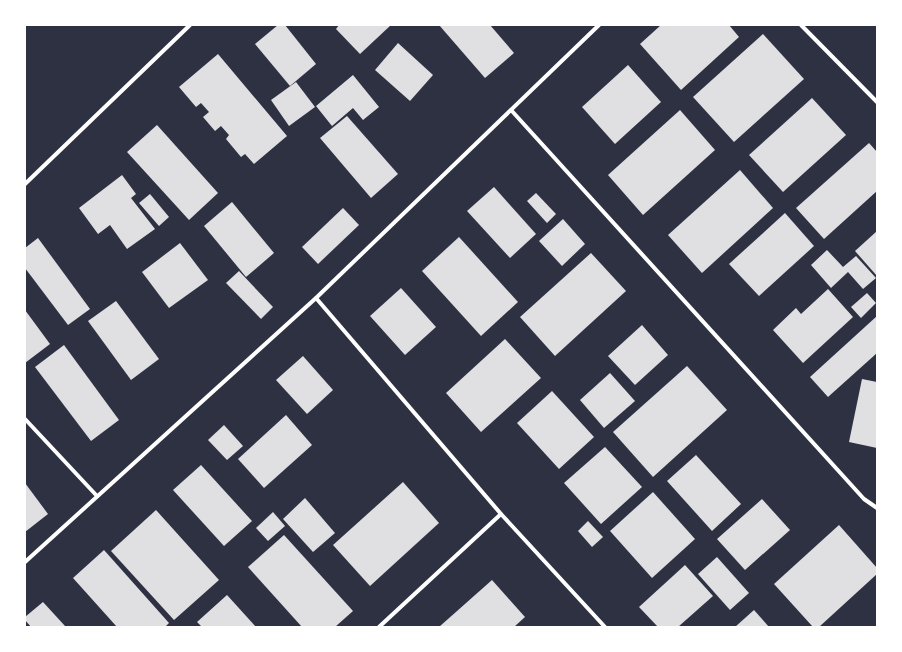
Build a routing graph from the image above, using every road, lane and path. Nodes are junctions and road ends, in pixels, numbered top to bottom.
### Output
1 (190, 25) edge
2 (599, 25) edge
3 (801, 25) edge
4 (877, 102) edge
5 (511, 110) junction
6 (25, 184) edge
7 (316, 298) junction
8 (25, 420) edge
9 (97, 496) junction
10 (877, 508) edge
11 (501, 514) junction
12 (25, 562) edge
13 (379, 627) edge
14 (605, 627) edge

1 - 6 street
2 - 5 street
3 - 4 street
5 - 7 street
5 - 10 street
7 - 9 street
7 - 11 street
8 - 9 street
9 - 12 street
11 - 13 street
11 - 14 street

